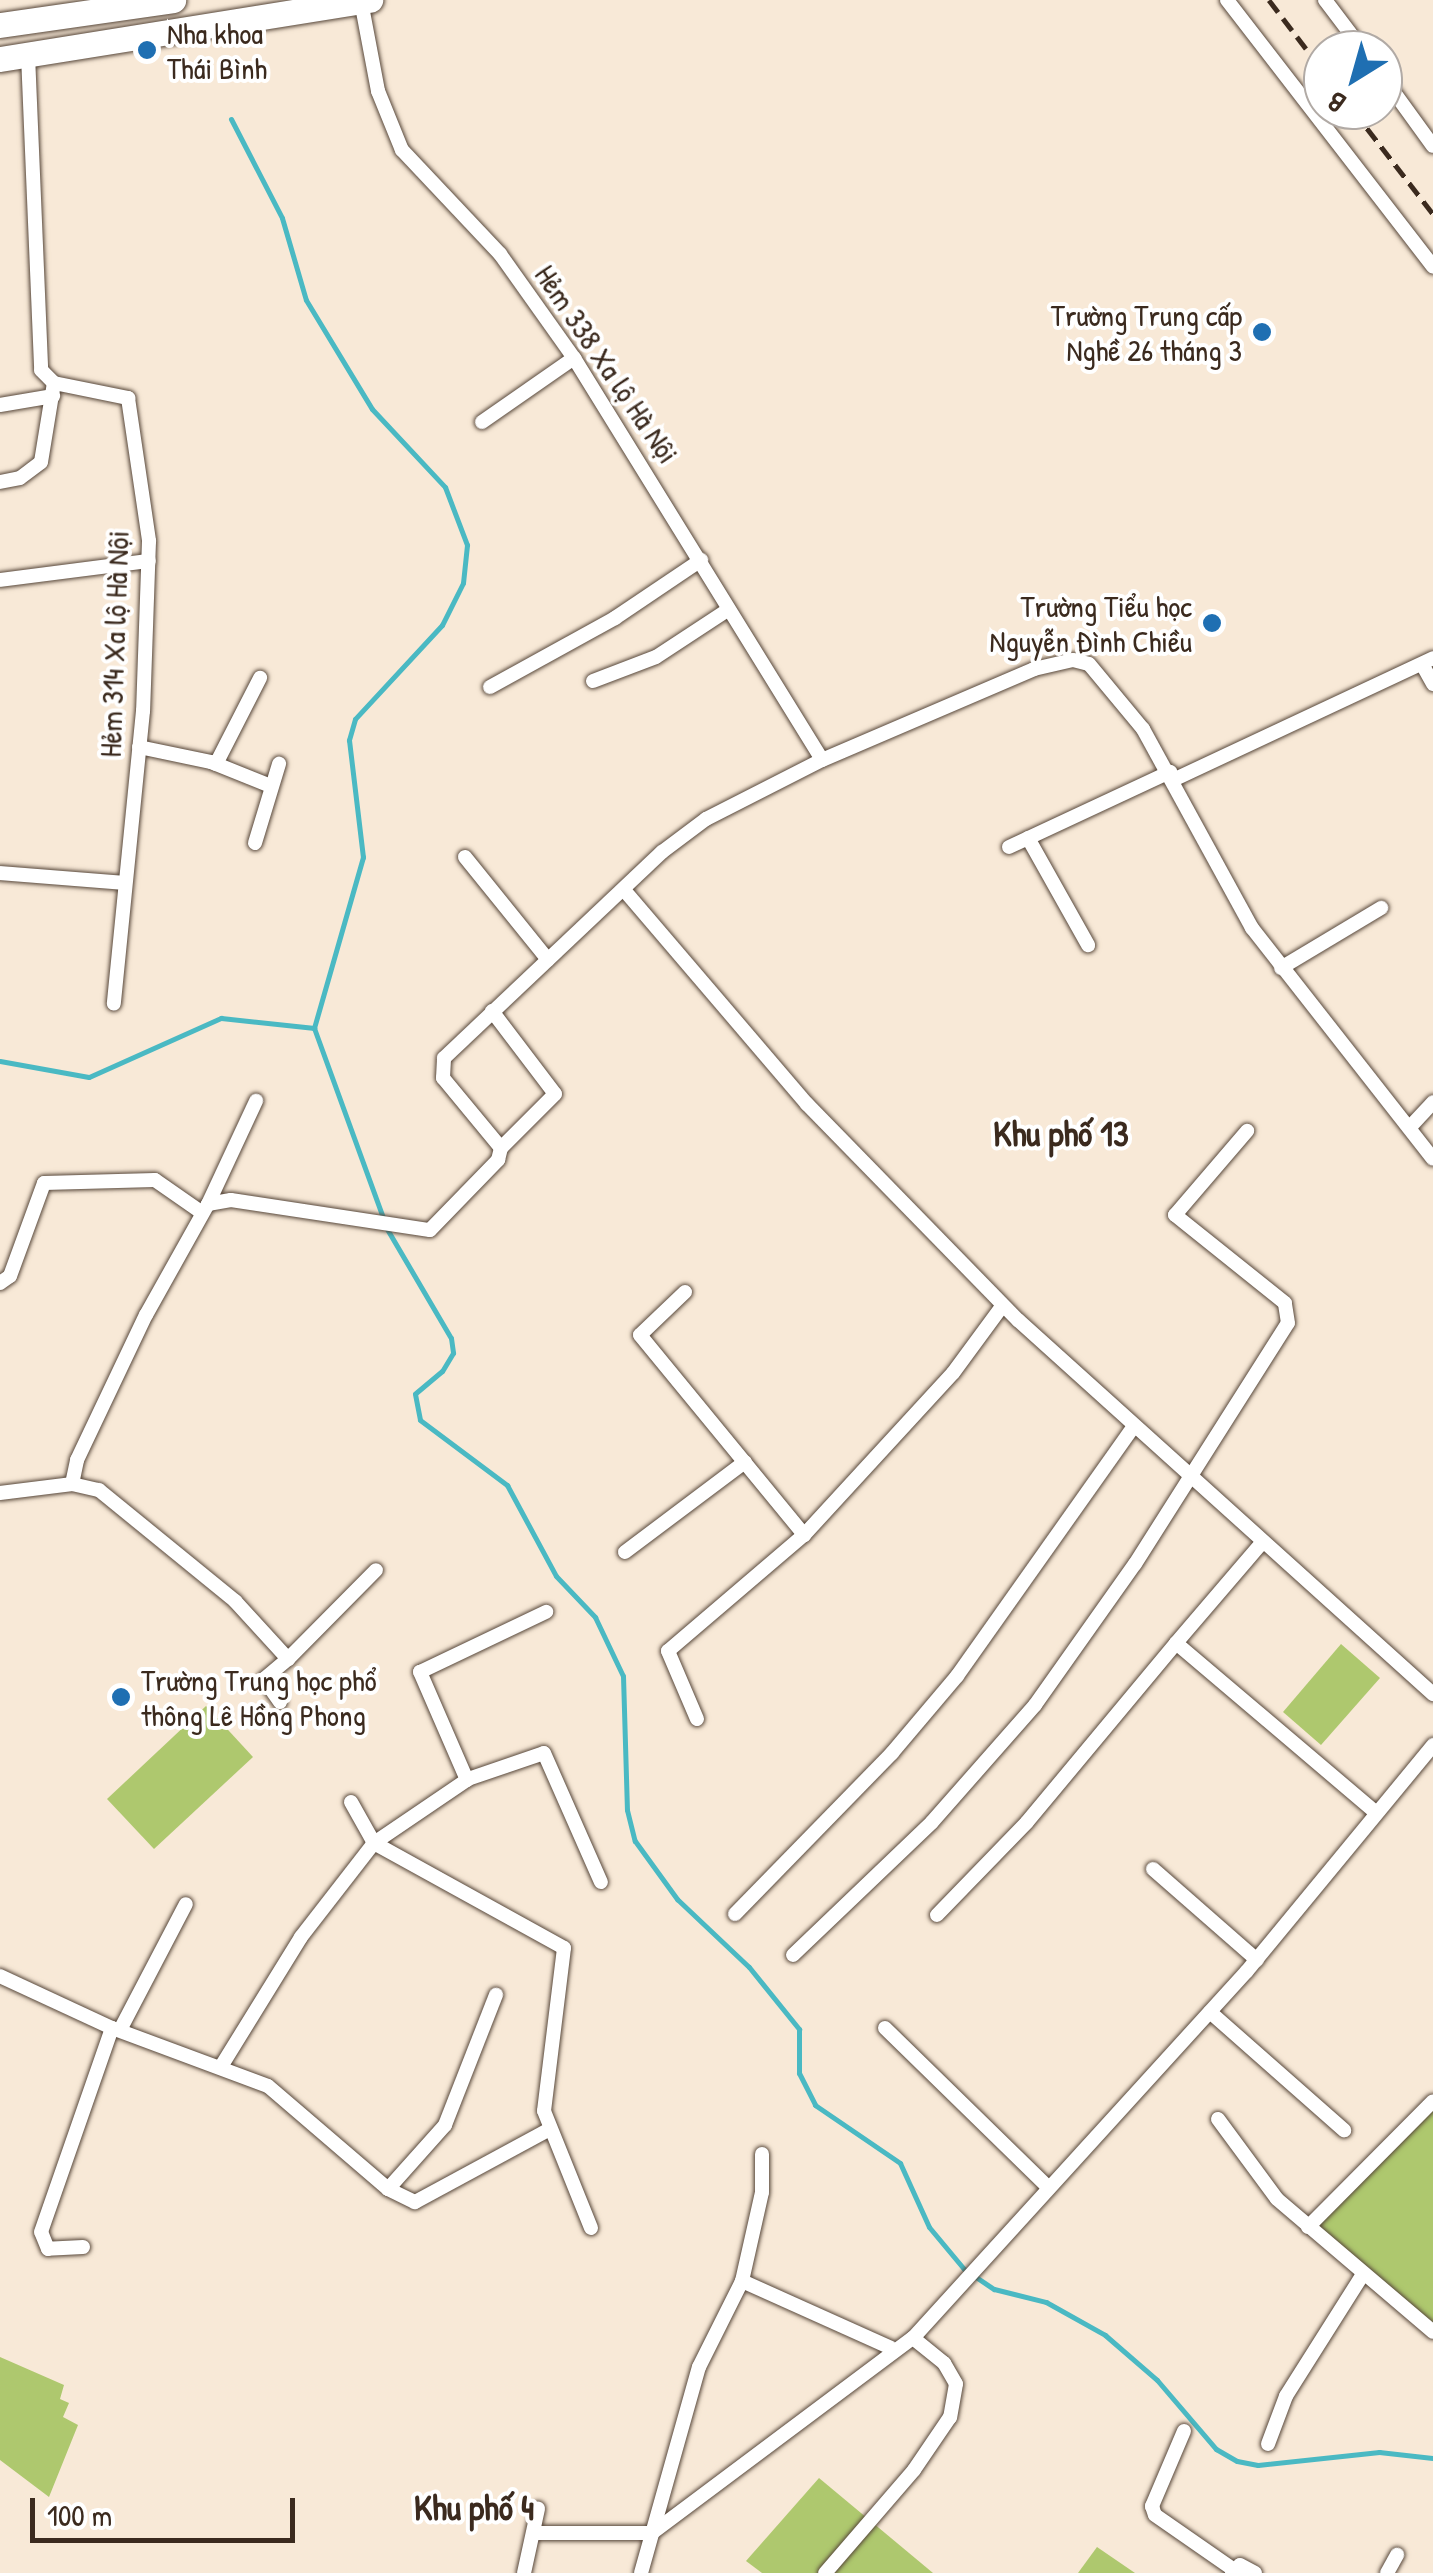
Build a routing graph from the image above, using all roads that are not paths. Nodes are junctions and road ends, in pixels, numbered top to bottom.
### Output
1 (173, 0) edge
2 (1226, 0) edge
3 (1325, 0) edge
4 (366, 1) edge
5 (59, 9) edge
6 (0, 25) edge
7 (1348, 30) edge
8 (28, 55) junction
9 (0, 59) edge
10 (1403, 105) edge
11 (1433, 146) edge
12 (1433, 266) edge
13 (574, 358) junction
14 (54, 390) junction
15 (0, 405) edge
16 (482, 422) dead end
17 (0, 482) edge
18 (701, 560) junction
19 (149, 562) junction
20 (0, 580) edge
21 (729, 610) junction
22 (1427, 661) edge
23 (260, 678) dead end
24 (594, 681) dead end
25 (1433, 684) edge
26 (490, 687) dead end
27 (139, 747) junction
28 (822, 760) junction
29 (216, 764) junction
30 (279, 764) dead end
31 (1172, 776) junction
32 (271, 786) junction
33 (1028, 838) junction
34 (255, 843) dead end
35 (1008, 847) dead end
36 (465, 857) dead end
37 (0, 873) edge
38 (124, 883) junction
39 (624, 891) junction
40 (1382, 908) dead end
41 (1088, 945) dead end
42 (548, 960) junction
43 (1280, 968) junction
44 (114, 1004) dead end
45 (492, 1011) junction
46 (256, 1100) dead end
47 (1433, 1102) edge
48 (1410, 1127) junction
49 (1246, 1130) dead end
50 (501, 1148) junction
51 (1433, 1159) edge
52 (204, 1208) junction
53 (0, 1283) edge
54 (685, 1292) dead end
55 (1004, 1305) junction
56 (1132, 1429) junction
57 (745, 1462) junction
58 (1186, 1478) junction
59 (72, 1484) junction
60 (0, 1493) edge
61 (804, 1536) junction
62 (1260, 1545) junction
63 (625, 1552) dead end
64 (376, 1570) dead end
65 (546, 1612) dead end
66 (1176, 1644) junction
67 (288, 1658) junction
68 (1433, 1694) edge
69 (280, 1702) dead end
70 (697, 1719) dead end
71 (1433, 1745) edge
72 (466, 1780) junction
73 (352, 1802) dead end
74 (1376, 1812) junction
75 (374, 1843) junction
76 (1153, 1869) dead end
77 (601, 1882) dead end
78 (186, 1904) dead end
79 (735, 1914) dead end
80 (938, 1914) dead end
81 (793, 1954) dead end
82 (1257, 1960) junction
83 (0, 1976) edge
84 (496, 1995) dead end
85 (1210, 2012) junction
86 (886, 2028) dead end
87 (116, 2029) junction
88 (222, 2064) junction
89 (1433, 2100) edge
90 (1218, 2118) dead end
91 (550, 2129) junction
92 (1344, 2130) dead end
93 (762, 2154) dead end
94 (1049, 2188) junction
95 (388, 2190) junction
96 (1308, 2227) junction
97 (591, 2228) dead end
98 (83, 2247) dead end
99 (1363, 2274) junction
100 (742, 2281) junction
101 (1433, 2332) edge
102 (913, 2338) junction
103 (891, 2348) junction
104 (1184, 2431) dead end
105 (1268, 2444) dead end
106 (538, 2509) dead end
107 (535, 2533) junction
108 (652, 2533) junction
109 (1397, 2555) dead end
110 (1233, 2572) edge
111 (524, 2573) edge
112 (641, 2573) edge
113 (826, 2573) edge
114 (1255, 2573) edge
115 (1387, 2573) edge

1 - 5 highway
2 - 12 street
3 - 7 street
4 - 8 highway
4 - 13 street, Hẻm 338 Xa lộ Hà Nội
5 - 6 highway
8 - 9 highway
8 - 14 street
10 - 11 street
13 - 16 street
13 - 18 street, Hẻm 338 Xa lộ Hà Nội
14 - 15 street
14 - 17 street
14 - 19 street, Hẻm 314 Xa lộ Hà Nội
18 - 21 street, Hẻm 338 Xa lộ Hà Nội
18 - 26 street
19 - 20 street
19 - 27 street, Hẻm 314 Xa lộ Hà Nội
21 - 24 street
21 - 28 street, Hẻm 338 Xa lộ Hà Nội
22 - 25 street
22 - 31 street
23 - 29 street
27 - 29 street
27 - 38 street, Hẻm 314 Xa lộ Hà Nội
28 - 31 street
28 - 39 street
29 - 32 street
30 - 32 street
31 - 33 street
31 - 43 street
32 - 34 street
33 - 35 street
33 - 41 street
36 - 42 street
37 - 38 street
38 - 44 street, Hẻm 314 Xa lộ Hà Nội
39 - 42 street
39 - 55 street
40 - 43 street
42 - 45 street
43 - 48 street
45 - 50 street
45 - 50 street
46 - 52 street
47 - 48 street
48 - 51 street
49 - 58 street
50 - 52 street
52 - 53 street
52 - 59 street
54 - 57 street
55 - 56 street
55 - 61 street
56 - 58 street
56 - 79 street
57 - 61 street
57 - 63 street
58 - 62 street
58 - 81 street
59 - 60 street
59 - 67 street
61 - 70 street
62 - 66 street
62 - 68 street
64 - 67 street
65 - 72 street
66 - 74 street
66 - 80 street
67 - 69 street
71 - 74 street
72 - 75 street
72 - 77 street
73 - 75 street
74 - 82 street
75 - 88 street
75 - 91 street
76 - 82 street
78 - 87 street
82 - 85 street
83 - 87 street
84 - 95 street
85 - 92 street
85 - 94 street
86 - 94 street
87 - 88 street
87 - 98 street
88 - 95 street
89 - 96 street
90 - 96 street
91 - 95 street
91 - 97 street
93 - 100 street
94 - 102 street
96 - 99 street
99 - 101 street
99 - 105 street
100 - 103 street
100 - 108 street
102 - 103 street
102 - 113 street
103 - 108 street
104 - 110 street
106 - 107 street
107 - 108 street
107 - 111 street
108 - 112 street
109 - 115 street
110 - 114 street

